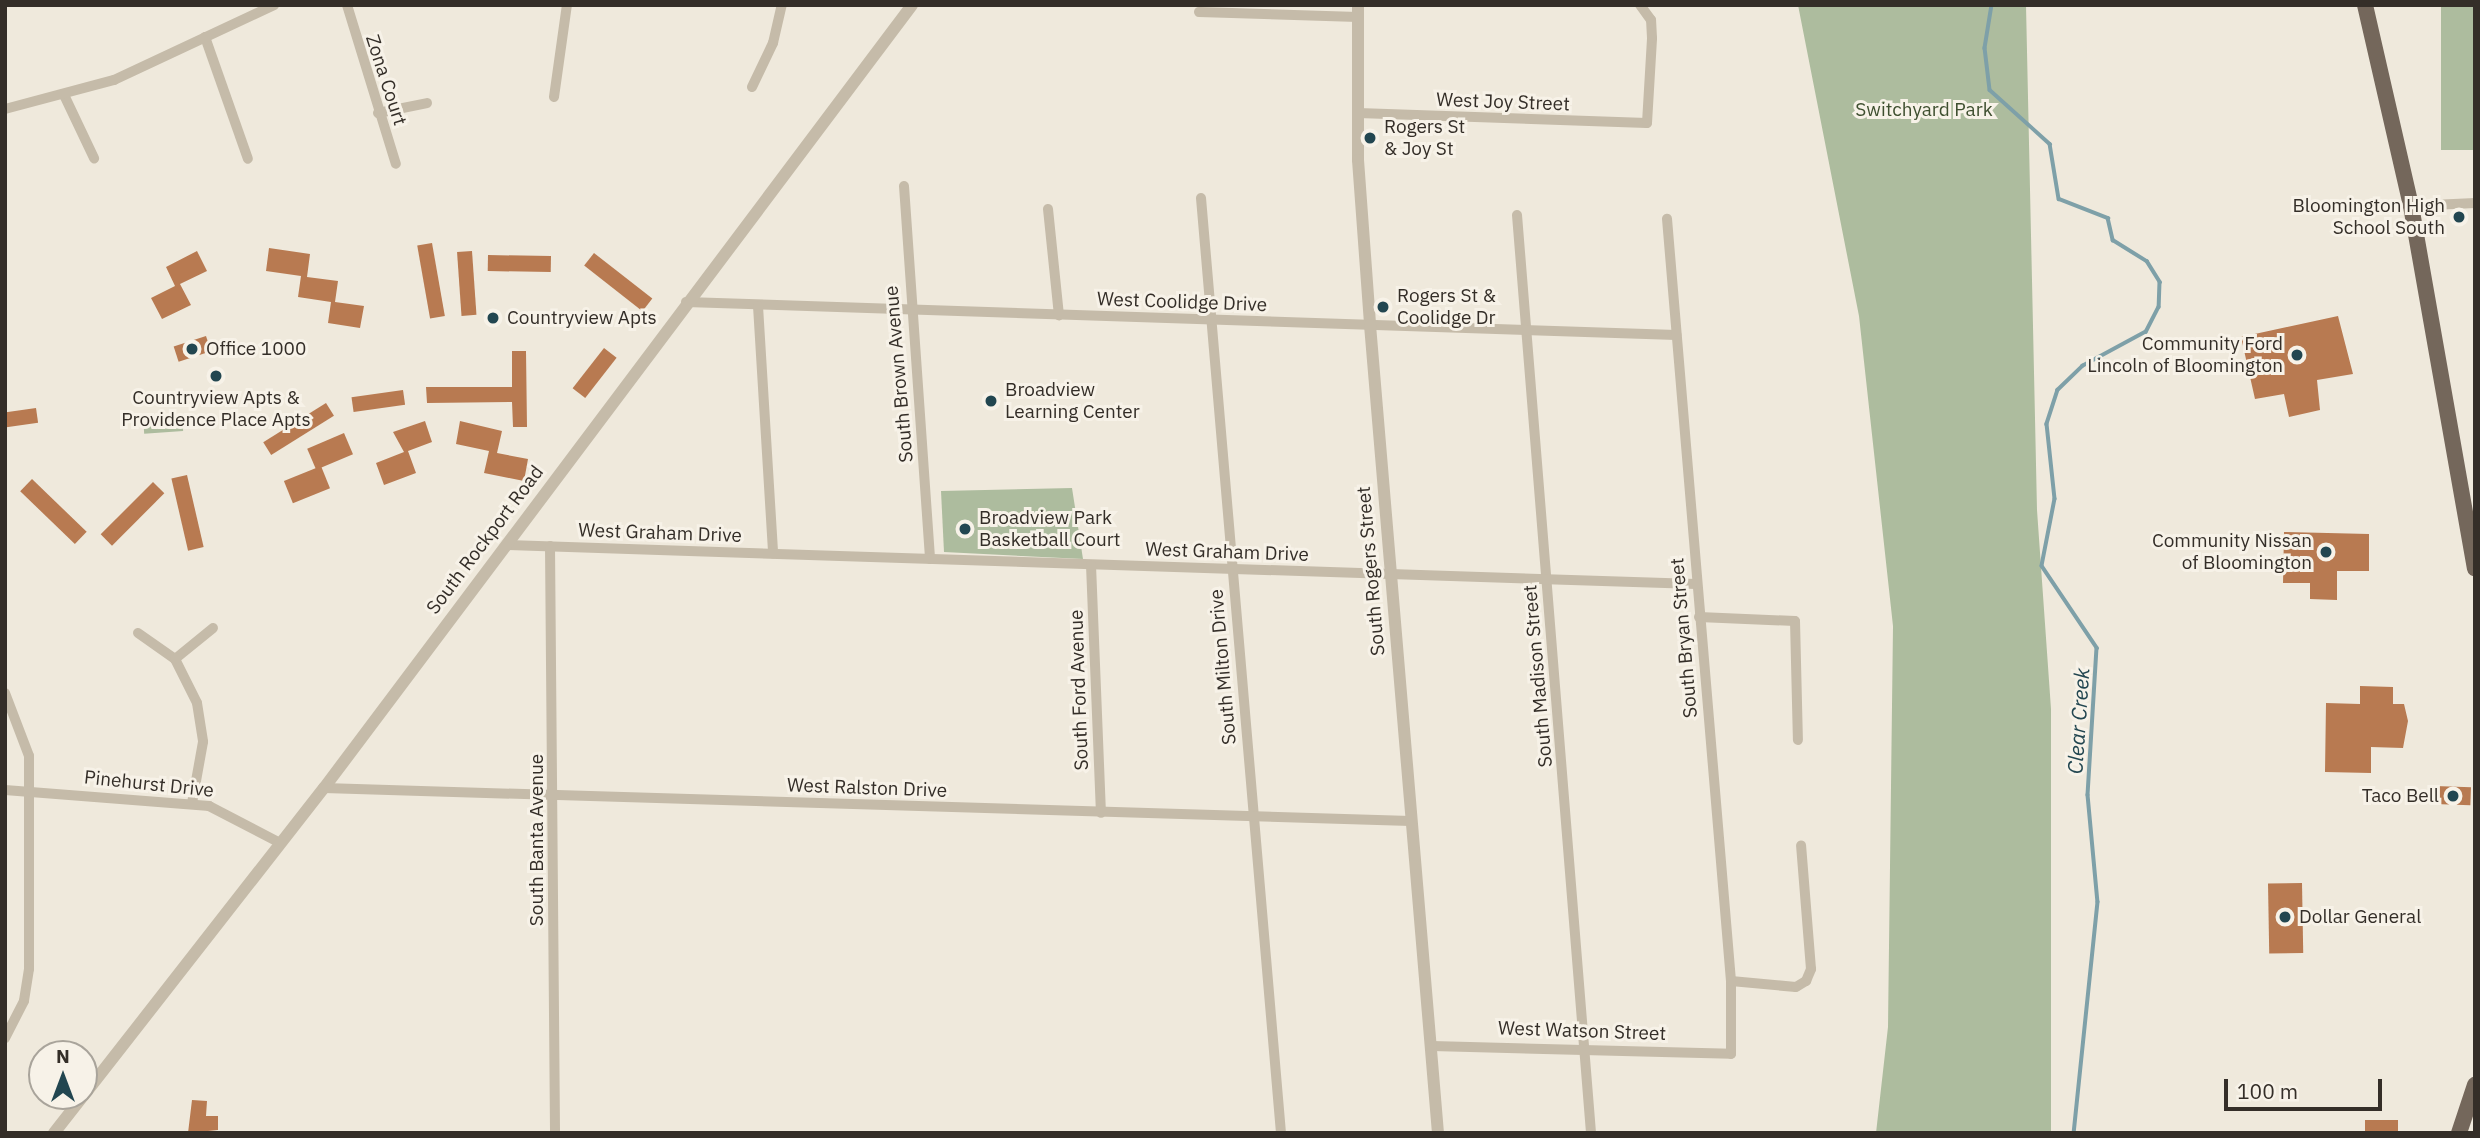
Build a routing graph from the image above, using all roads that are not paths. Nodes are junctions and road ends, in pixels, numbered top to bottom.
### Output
1 (274, 5) edge
2 (347, 5) edge
3 (567, 5) edge
4 (782, 5) edge
5 (912, 5) edge
6 (2365, 5) edge
7 (1642, 6) edge
8 (1358, 11) edge
9 (1199, 12) dead end
10 (205, 37) junction
11 (752, 87) dead end
12 (65, 97) junction
13 (554, 97) dead end
14 (427, 103) dead end
15 (5, 109) edge
16 (378, 113) junction
17 (1358, 113) junction
18 (94, 158) dead end
19 (248, 159) dead end
20 (396, 164) dead end
21 (904, 186) dead end
22 (1201, 198) dead end
23 (2475, 203) edge
24 (2411, 206) junction
25 (1048, 209) dead end
26 (1517, 215) dead end
27 (1667, 219) dead end
28 (686, 302) junction
29 (758, 306) junction
30 (910, 310) junction
31 (1059, 315) junction
32 (1211, 321) junction
33 (1370, 325) junction
34 (1527, 328) junction
35 (1676, 335) junction
36 (506, 545) junction
37 (550, 546) junction
38 (773, 554) junction
39 (930, 559) junction
40 (1091, 565) junction
41 (2475, 568) edge
42 (1232, 570) junction
43 (1391, 576) junction
44 (1548, 580) junction
45 (1696, 584) junction
46 (1699, 617) junction
47 (213, 628) dead end
48 (138, 633) dead end
49 (175, 659) junction
50 (5, 693) edge
51 (1798, 740) dead end
52 (324, 788) junction
53 (5, 790) edge
54 (29, 790) junction
55 (555, 795) junction
56 (192, 803) junction
57 (1101, 813) junction
58 (1254, 818) junction
59 (1410, 821) junction
60 (280, 843) junction
61 (1801, 845) dead end
62 (1731, 981) junction
63 (5, 1038) edge
64 (1432, 1046) junction
65 (1581, 1046) junction
66 (1731, 1055) joint
67 (98, 1076) edge
68 (2475, 1085) edge
69 (72, 1110) edge
70 (54, 1133) edge
71 (555, 1133) edge
72 (1281, 1133) edge
73 (1438, 1133) edge
74 (1591, 1133) edge
75 (2459, 1133) edge

1 - 10 street
2 - 16 street, Zona Court
3 - 13 street
4 - 11 street
5 - 28 street, South Rockport Road
6 - 24 main road
7 - 17 street, West Joy Street
8 - 9 street
8 - 17 street, South Rogers Street
10 - 12 street
10 - 19 street
12 - 15 street
12 - 18 street
14 - 16 street
16 - 20 street, Zona Court
17 - 33 street, South Rogers Street
21 - 30 street, South Brown Avenue
22 - 32 street, South Milton Drive
23 - 24 street
24 - 41 main road
25 - 31 street
26 - 34 street, South Madison Street
27 - 35 street, South Bryan Street
28 - 29 street, West Coolidge Drive
28 - 36 street, South Rockport Road
29 - 30 street, West Coolidge Drive
29 - 38 street
30 - 31 street, West Coolidge Drive
30 - 39 street, South Brown Avenue
31 - 32 street, West Coolidge Drive
32 - 33 street, West Coolidge Drive
32 - 42 street, South Milton Drive
33 - 34 street, West Coolidge Drive
33 - 43 street, South Rogers Street
34 - 35 street, West Coolidge Drive
34 - 44 street, South Madison Street
35 - 45 street, South Bryan Street
36 - 37 street, West Graham Drive
36 - 52 street, South Rockport Road
37 - 38 street, West Graham Drive
37 - 55 street, South Banta Avenue
38 - 39 street, West Graham Drive
39 - 40 street, West Graham Drive
40 - 42 street, West Graham Drive
40 - 57 street, South Ford Avenue
42 - 43 street, West Graham Drive
42 - 58 street, South Milton Drive
43 - 44 street, West Graham Drive
43 - 59 street, South Rogers Street
44 - 45 street, West Graham Drive
44 - 65 street, South Madison Street
45 - 46 street, South Bryan Street
46 - 51 street
46 - 62 street, South Bryan Street
47 - 49 street
48 - 49 street
49 - 56 street
50 - 54 street
52 - 55 street, West Ralston Drive
52 - 60 street, South Rockport Road
53 - 54 street, Pinehurst Drive
54 - 56 street, Pinehurst Drive
54 - 63 street
55 - 57 street, West Ralston Drive
55 - 71 street, South Banta Avenue
56 - 60 street, Pinehurst Drive
57 - 58 street, West Ralston Drive
58 - 59 street, West Ralston Drive
58 - 72 street, South Milton Drive
59 - 64 street, South Rogers Street
60 - 67 street, South Rockport Road
61 - 62 street
62 - 66 street, South Bryan Street
64 - 65 street, West Watson Street
64 - 73 street, South Rogers Street
65 - 66 street, West Watson Street
65 - 74 street, South Madison Street
68 - 75 main road
69 - 70 street, South Rockport Road

